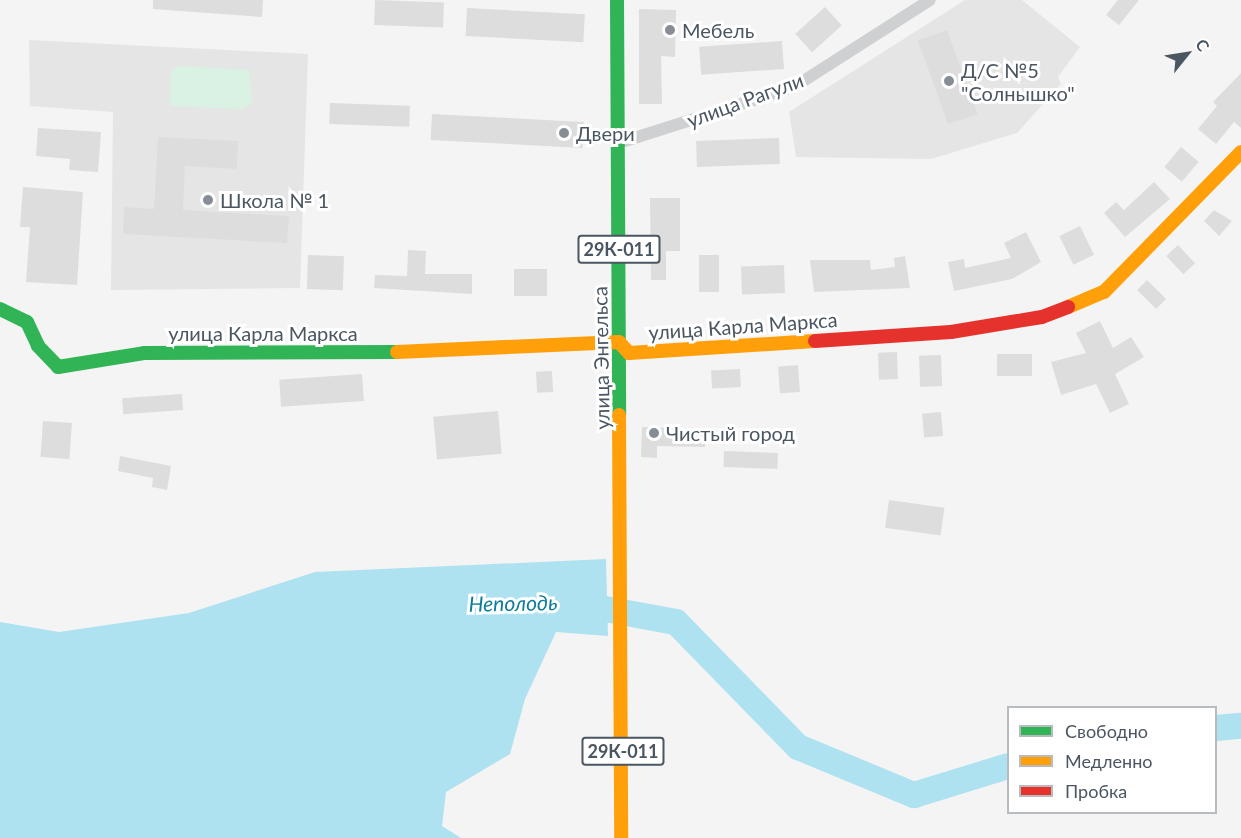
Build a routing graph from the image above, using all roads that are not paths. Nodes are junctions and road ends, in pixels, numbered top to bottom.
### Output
1 (617, 0) edge
2 (930, 0) edge
3 (617, 132) junction
4 (1241, 152) edge
5 (0, 309) edge
6 (619, 342) junction
7 (621, 838) edge

1 - 3 street, улица Энгельса / 29К-011
2 - 3 street, улица Рагули
3 - 6 street, улица Энгельса / 29К-011
4 - 6 street, улица Карла Маркса
5 - 6 street, улица Карла Маркса
6 - 7 street, улица Энгельса / 29К-011

